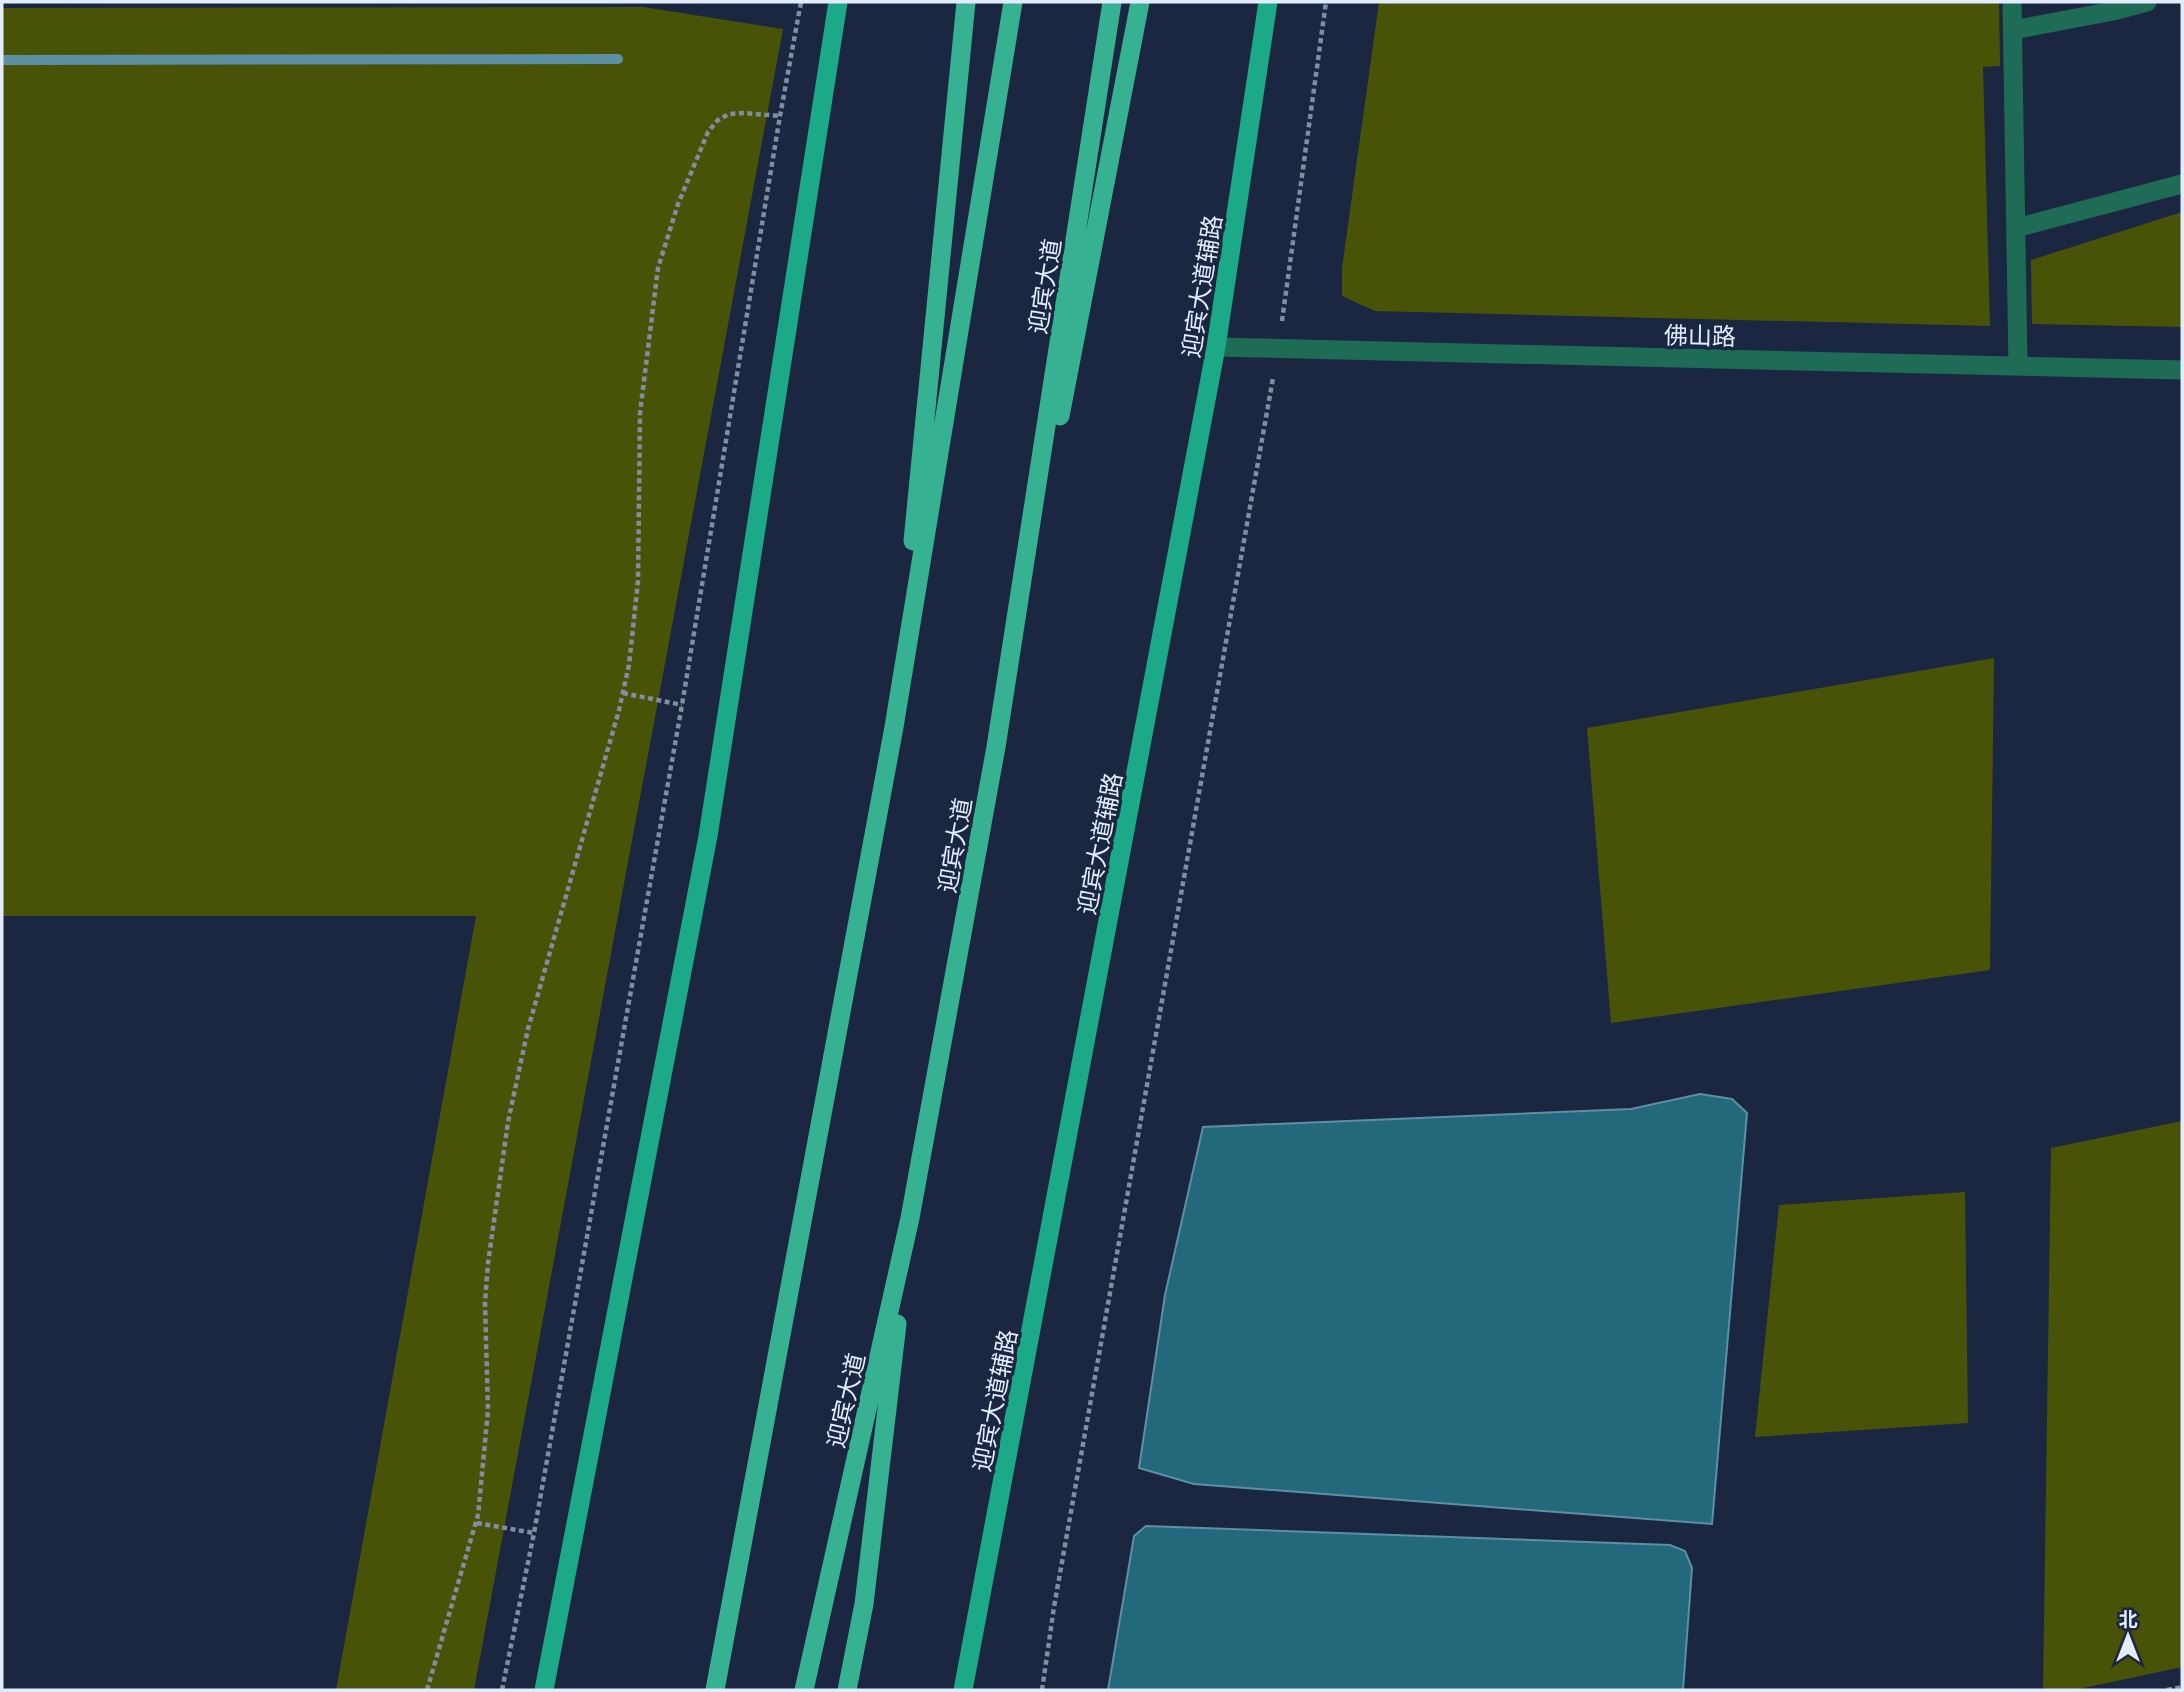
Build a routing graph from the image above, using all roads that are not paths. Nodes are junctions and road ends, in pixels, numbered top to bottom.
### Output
1 (838, 2) edge
2 (966, 2) edge
3 (1013, 2) edge
4 (1112, 2) edge
5 (1140, 2) edge
6 (1268, 2) edge
7 (2012, 2) edge
8 (2147, 2) edge
9 (2013, 30) junction
10 (2182, 184) edge
11 (2016, 228) junction
12 (1216, 347) junction
13 (2018, 366) junction
14 (2182, 370) edge
15 (894, 727) junction
16 (996, 747) junction
17 (910, 1218) junction
18 (737, 1577) junction
19 (544, 1690) edge
20 (702, 1690) edge
21 (715, 1690) edge
22 (804, 1690) edge
23 (847, 1690) edge
24 (963, 1690) edge

1 - 19 main road
2 - 15 highway
3 - 15 highway
4 - 16 highway, 迎宾大道
5 - 16 highway
6 - 12 main road, 迎宾大道辅路
7 - 9 street
8 - 9 street
9 - 11 street
10 - 11 street
11 - 13 street
12 - 13 street, 佛山路
12 - 24 main road, 迎宾大道辅路
13 - 14 street, 佛山路
15 - 18 highway
16 - 17 highway, 迎宾大道
17 - 22 highway, 迎宾大道
17 - 23 highway
18 - 20 highway
18 - 21 highway

